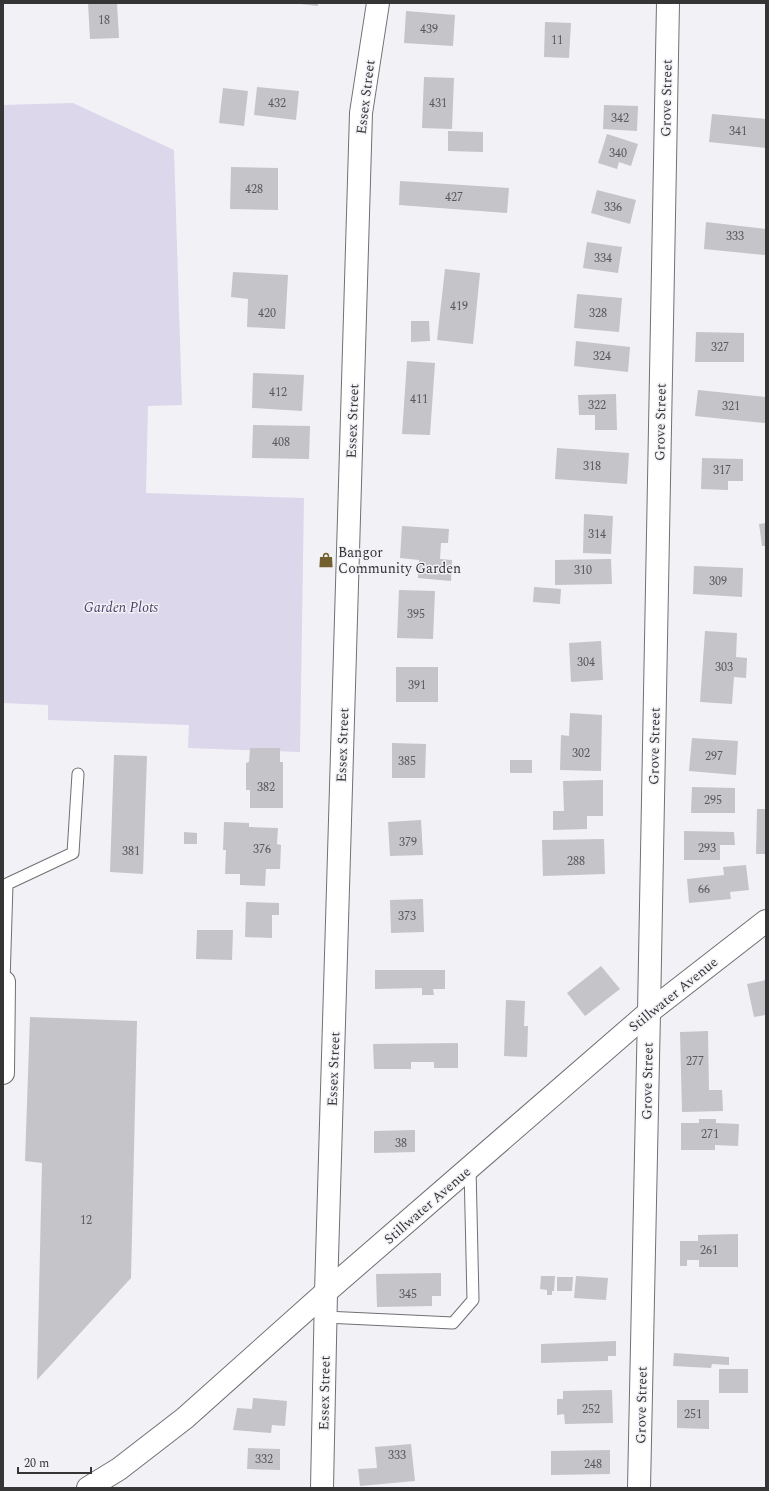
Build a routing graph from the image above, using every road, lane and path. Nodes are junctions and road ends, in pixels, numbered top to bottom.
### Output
1 (378, 3) edge
2 (668, 3) edge
3 (78, 774) dead end
4 (766, 921) edge
5 (4, 982) edge
6 (648, 1012) junction
7 (3, 1073) edge
8 (470, 1167) junction
9 (326, 1292) junction
10 (325, 1317) junction
11 (88, 1488) edge
12 (322, 1488) edge
13 (639, 1488) edge

1 - 9 street, Essex Street
2 - 6 street, Grove Street
3 - 5 lane
4 - 6 street, Stillwater Avenue
5 - 7 street
6 - 8 street, Stillwater Avenue
6 - 13 street, Grove Street
8 - 9 street, Stillwater Avenue
8 - 10 lane
9 - 10 street, Essex Street
9 - 11 street, Stillwater Avenue
10 - 12 street, Essex Street

